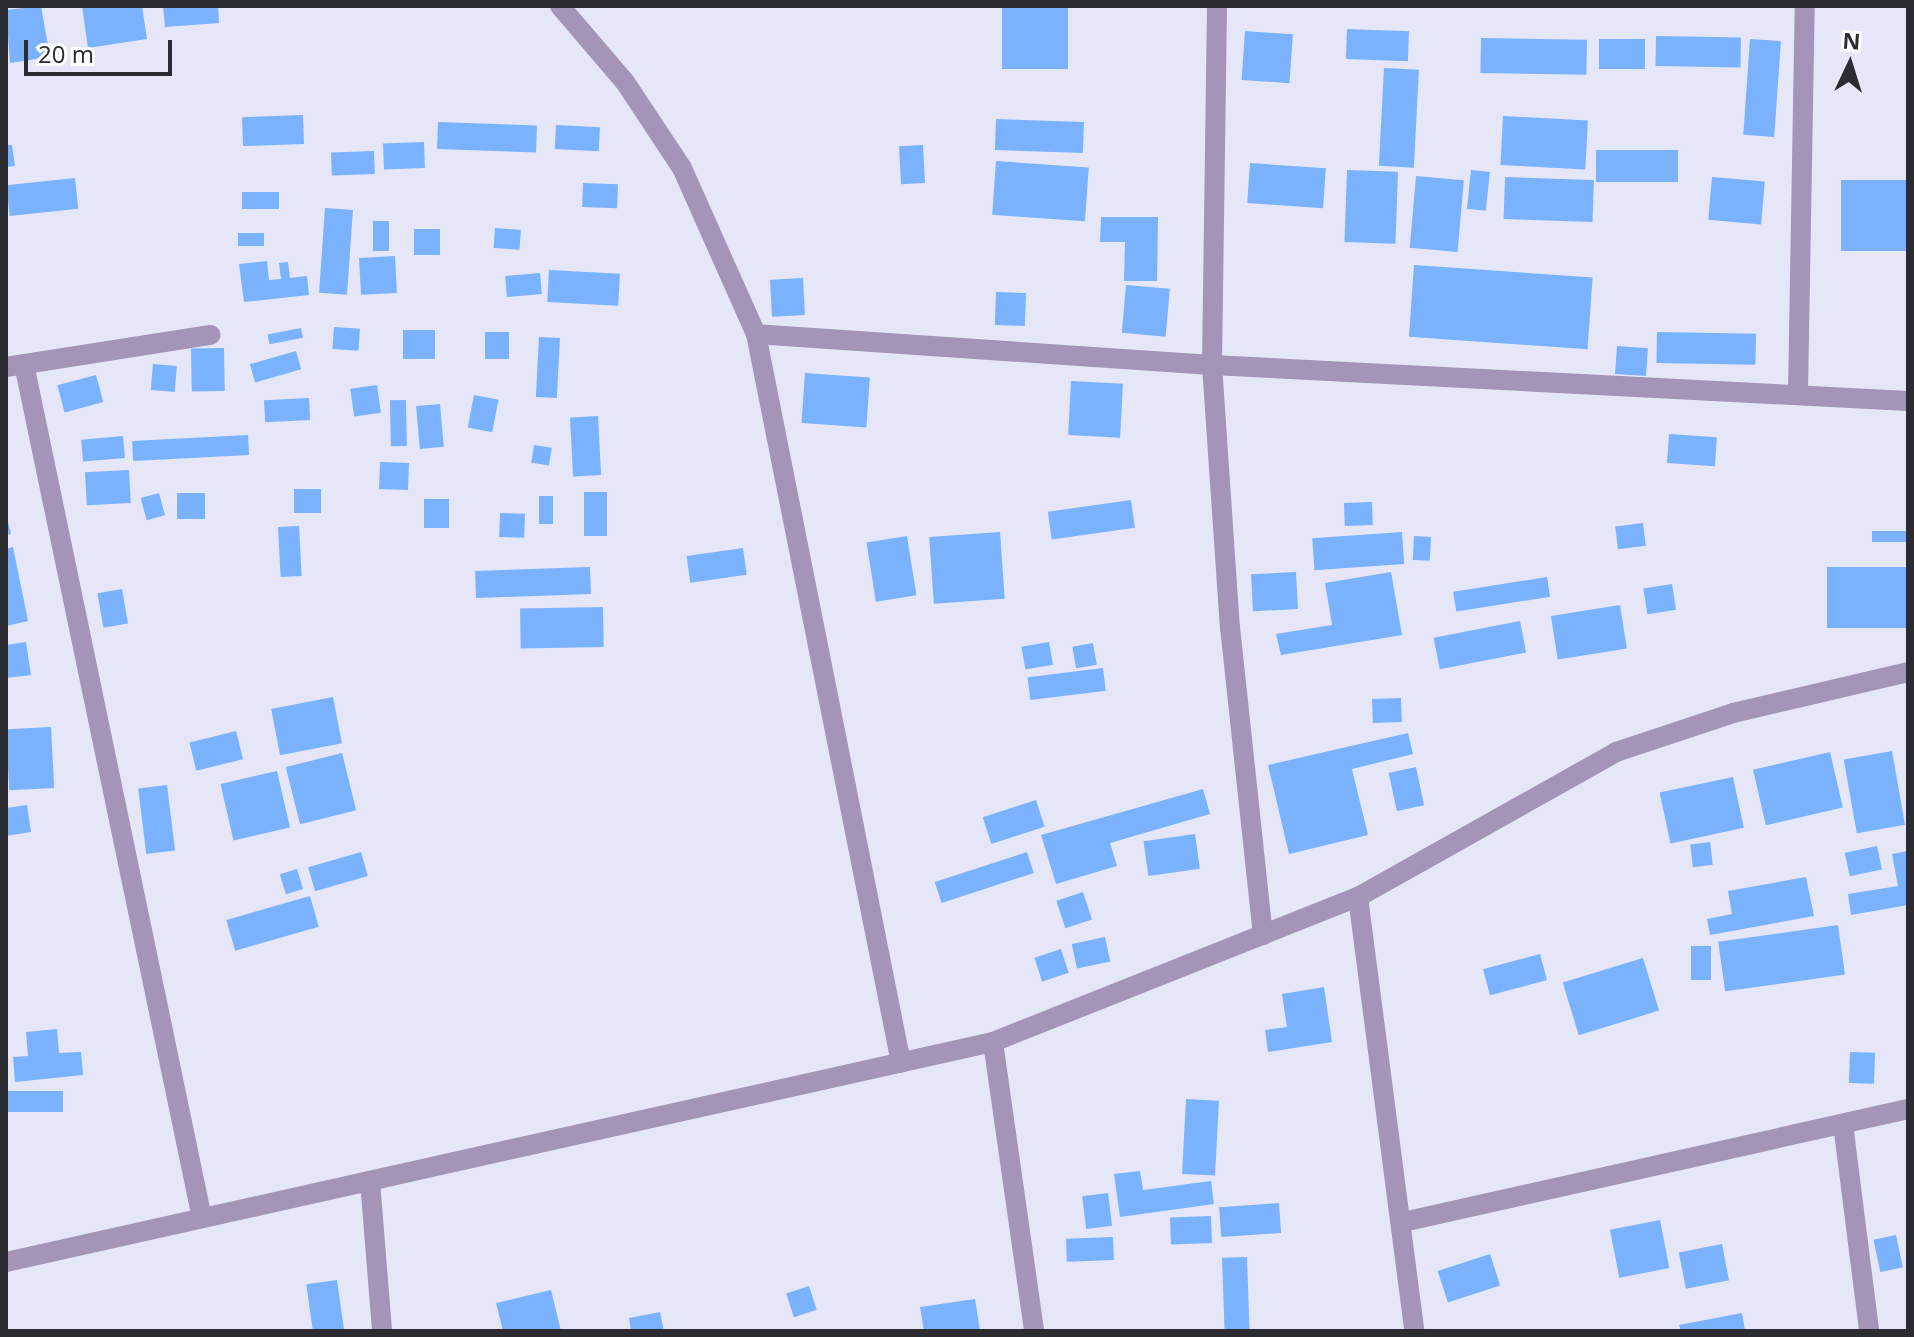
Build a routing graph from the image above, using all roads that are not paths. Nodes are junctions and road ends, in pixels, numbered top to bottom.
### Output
1 (560, 6) edge
2 (1217, 6) edge
3 (1805, 6) edge
4 (756, 334) junction
5 (211, 335) dead end
6 (15, 365) edge
7 (1212, 365) junction
8 (1798, 392) junction
9 (1908, 401) edge
10 (1908, 672) edge
11 (1358, 897) junction
12 (1263, 935) junction
13 (993, 1042) junction
14 (901, 1063) junction
15 (1908, 1109) edge
16 (1843, 1124) junction
17 (370, 1181) junction
18 (202, 1218) junction
19 (1403, 1222) junction
20 (6, 1262) edge
21 (382, 1331) edge
22 (1034, 1331) edge
23 (1414, 1331) edge
24 (1869, 1331) edge

1 - 4 street
2 - 7 street
3 - 8 street
4 - 7 street
4 - 14 street
5 - 6 street
6 - 18 street
7 - 8 street
7 - 12 street
8 - 9 street
10 - 11 street
11 - 12 street
11 - 19 street
12 - 13 street
13 - 14 street
13 - 22 street
14 - 17 street
15 - 16 street
16 - 19 street
16 - 24 street
17 - 18 street
17 - 21 street
18 - 20 street
19 - 23 street

